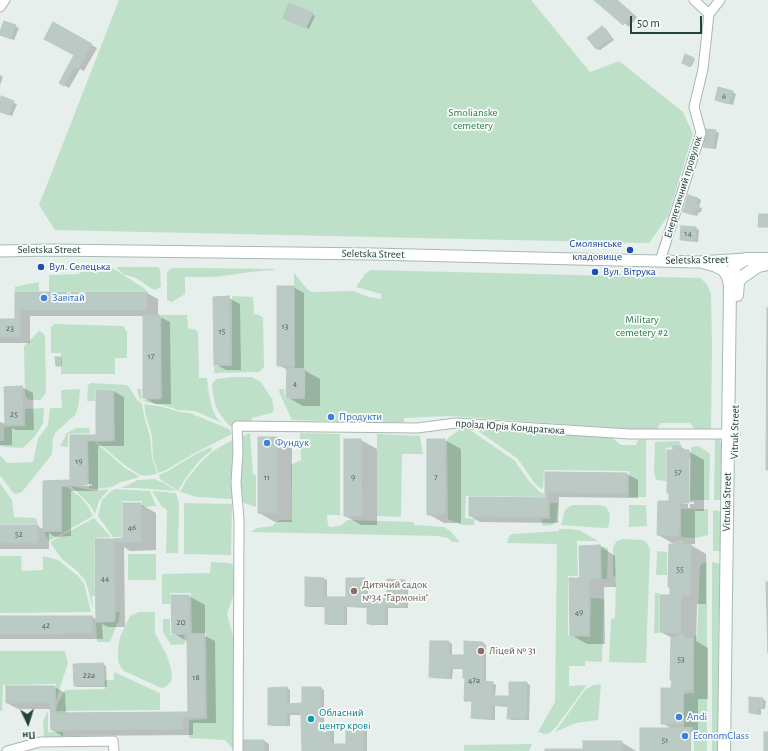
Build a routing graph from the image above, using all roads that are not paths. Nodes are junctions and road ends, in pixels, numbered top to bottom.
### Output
1 (6, 0) edge
2 (694, 0) edge
3 (720, 0) edge
4 (0, 7) edge
5 (709, 14) junction
6 (0, 251) edge
7 (768, 259) edge
8 (660, 261) junction
9 (704, 262) junction
10 (735, 264) junction
11 (765, 265) edge
12 (734, 285) junction
13 (731, 434) junction
14 (8, 751) edge
15 (114, 751) edge
16 (238, 751) edge
17 (724, 751) edge
18 (731, 751) edge

1 - 4 street
2 - 5 street
3 - 5 street
5 - 8 street, Енергетичний провулок
6 - 8 street, Seletska Street
7 - 10 main road
8 - 9 street, Seletska Street
9 - 10 street, Seletska Street
9 - 10 street
9 - 12 street
10 - 11 street, Seletska Street
10 - 12 main road, Vitruka Street
11 - 12 main road
12 - 13 main road, Vitruka Street
13 - 16 street, проїзд Юрія Кондратюка
13 - 17 main road, Vitruka Street
13 - 18 main road, Vitruk Street
14 - 15 street

